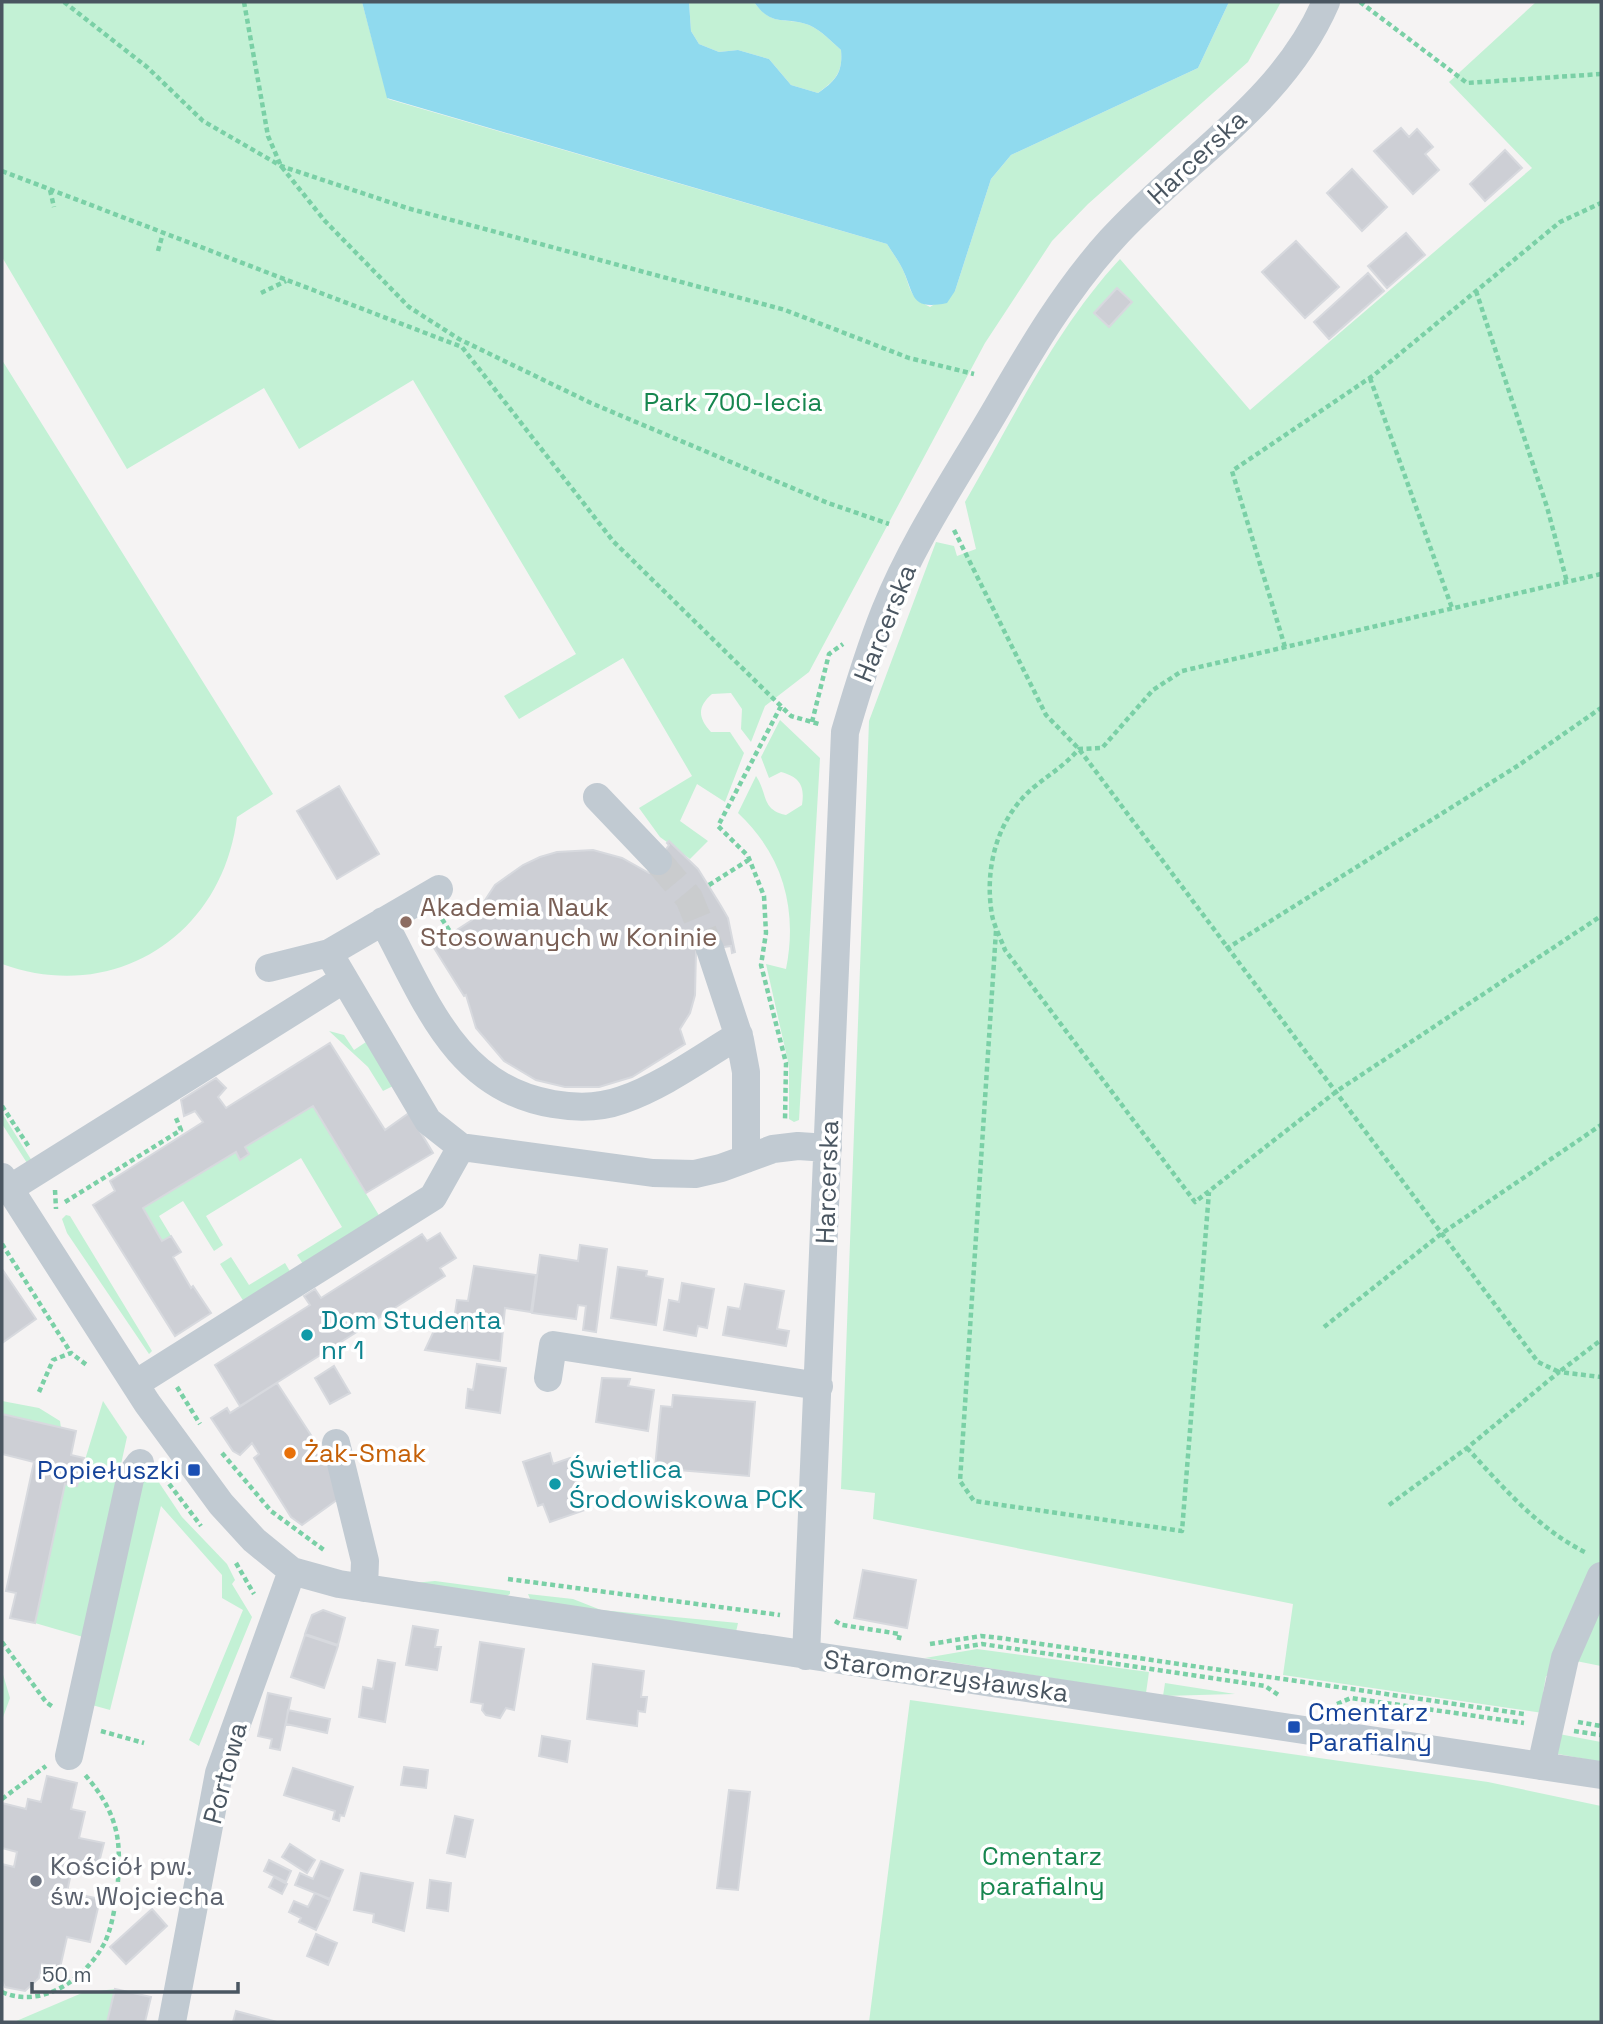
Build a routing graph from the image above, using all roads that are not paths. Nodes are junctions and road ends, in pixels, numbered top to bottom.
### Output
1 (1326, 2) edge
2 (597, 797) dead end
3 (658, 861) tunnel mouth
4 (439, 889) dead end
5 (383, 921) junction
6 (710, 949) tunnel mouth
7 (328, 953) junction
8 (269, 968) dead end
9 (343, 980) junction
10 (738, 1035) junction
11 (461, 1147) junction
12 (828, 1148) junction
13 (746, 1159) junction
14 (5, 1183) edge
15 (548, 1378) dead end
16 (135, 1384) junction
17 (818, 1386) junction
18 (336, 1443) dead end
19 (151, 1468) road end
20 (1596, 1566) edge
21 (292, 1572) junction
22 (365, 1574) junction
23 (806, 1656) junction
24 (69, 1756) road end
25 (1541, 1766) junction
26 (1601, 1775) edge
27 (172, 2022) edge

1 - 12 street, Harcerska
2 - 3 street
4 - 5 street
5 - 7 street
5 - 10 street
6 - 10 street
7 - 8 street
7 - 9 street
9 - 11 street
9 - 14 street
10 - 13 street
11 - 13 street
11 - 16 street
12 - 13 street
12 - 17 street, Harcerska
14 - 16 street
15 - 17 street
16 - 21 street
17 - 23 street, Harcerska
18 - 22 street
19 - 24 street
20 - 25 street
21 - 22 street, Staromorzysławska
21 - 27 street, Portowa
22 - 23 street, Staromorzysławska
23 - 25 street, Staromorzysławska
25 - 26 street, Staromorzysławska

